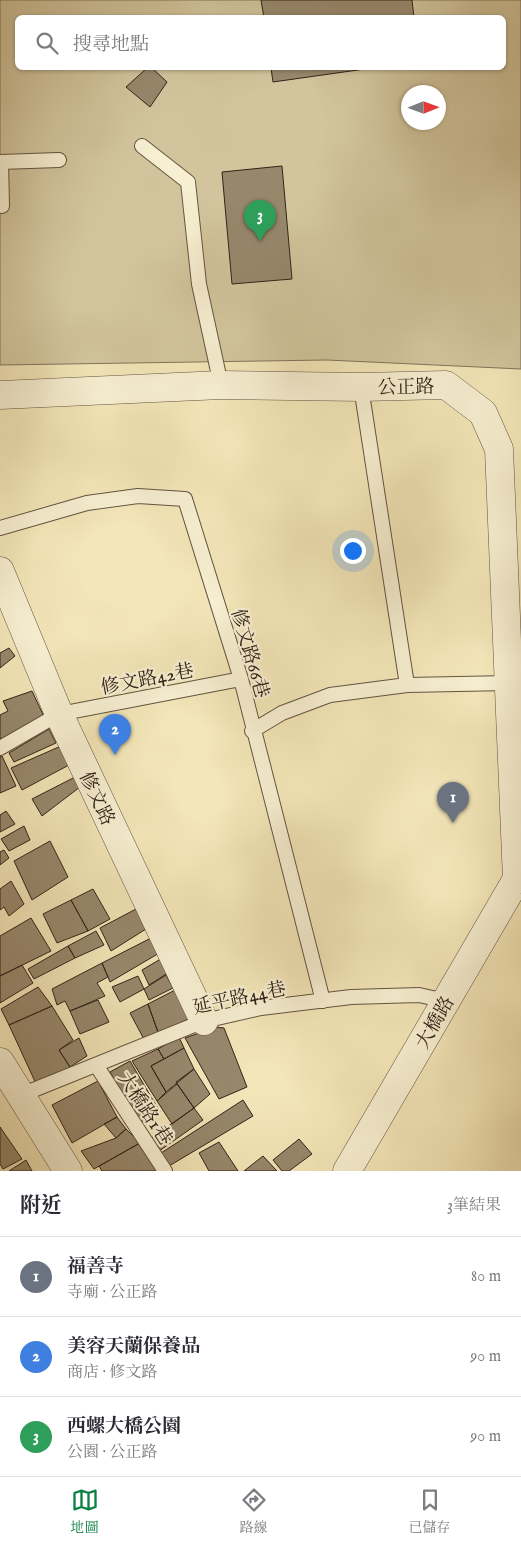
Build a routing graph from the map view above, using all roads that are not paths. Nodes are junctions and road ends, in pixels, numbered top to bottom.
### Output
1 (142, 146) dead end
2 (59, 160) dead end
3 (0, 162) edge
4 (2, 206) dead end
5 (221, 385) junction
6 (361, 388) junction
7 (0, 395) edge
8 (0, 528) edge
9 (0, 571) edge
10 (241, 679) junction
11 (407, 685) junction
12 (513, 703) edge
13 (59, 714) junction
14 (252, 731) junction
15 (0, 748) edge
16 (519, 876) edge
17 (323, 1001) junction
18 (446, 1001) junction
19 (204, 1021) junction
20 (0, 1062) edge
21 (96, 1065) junction
22 (21, 1095) junction
23 (68, 1171) edge
24 (165, 1171) edge
25 (347, 1171) edge

1 - 5 lane
2 - 3 lane
3 - 4 lane
5 - 6 street, 公正路
5 - 7 street, 公正路
6 - 11 lane
6 - 12 street, 公正路
8 - 10 lane, 修文路66巷
9 - 13 street, 修文路
10 - 13 lane, 修文路42巷
10 - 14 lane, 修文路66巷
11 - 12 lane
11 - 14 lane
12 - 16 street, 公正路
13 - 15 lane, 修文路42巷
13 - 19 street, 修文路
14 - 17 lane, 修文路66巷
16 - 18 street, 大橋路
17 - 18 lane, 延平路44巷
17 - 19 lane, 延平路44巷
18 - 25 street, 大橋路
19 - 21 lane, 延平路44巷
20 - 22 street
21 - 22 lane, 延平路44巷
21 - 24 lane, 大橋路1巷
22 - 23 street

